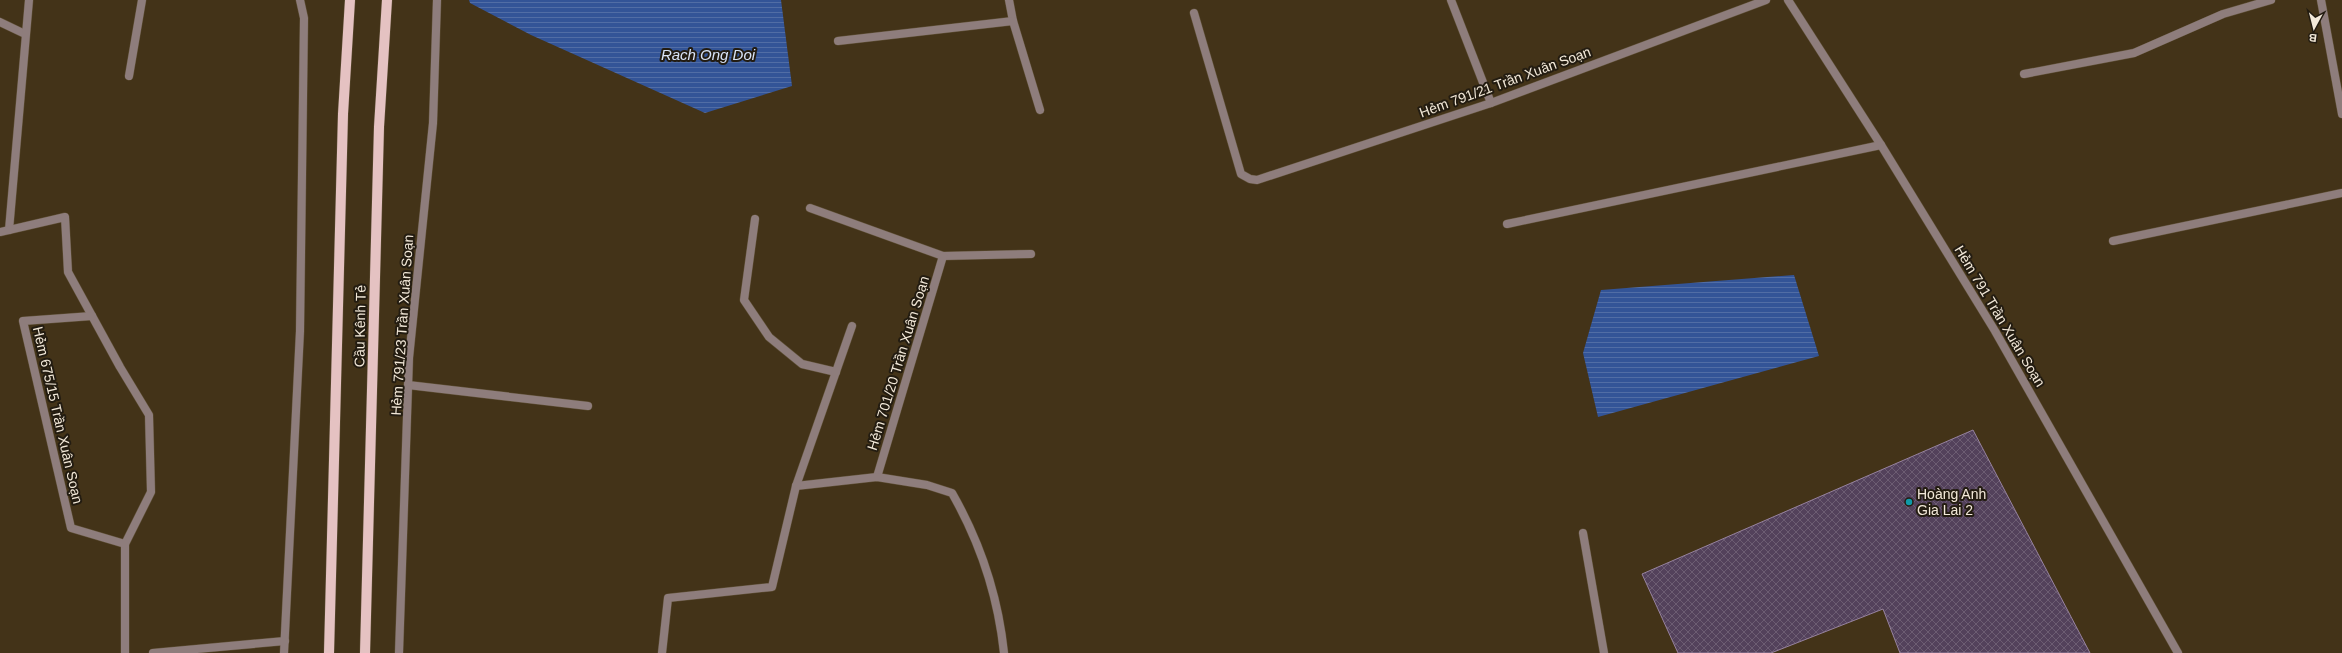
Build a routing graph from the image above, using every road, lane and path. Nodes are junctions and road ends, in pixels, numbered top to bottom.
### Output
1 (28, 0) edge
2 (142, 0) edge
3 (300, 0) edge
4 (350, 0) edge
5 (387, 0) edge
6 (437, 0) edge
7 (1009, 0) edge
8 (1451, 0) edge
9 (1766, 0) edge
10 (1788, 0) edge
11 (2271, 0) edge
12 (2321, 0) edge
13 (1194, 13) dead end
14 (1013, 21) junction
15 (0, 22) edge
16 (25, 34) junction
17 (838, 41) dead end
18 (2024, 74) dead end
19 (129, 76) dead end
20 (1491, 103) junction
21 (1040, 110) dead end
22 (2342, 114) edge
23 (1881, 145) junction
24 (2342, 193) edge
25 (810, 208) dead end
26 (755, 219) dead end
27 (1507, 224) dead end
28 (9, 230) junction
29 (0, 232) edge
30 (2113, 241) dead end
31 (1031, 254) dead end
32 (943, 256) junction
33 (92, 316) junction
34 (852, 326) dead end
35 (836, 372) junction
36 (408, 386) junction
37 (588, 406) dead end
38 (877, 476) junction
39 (796, 486) junction
40 (1583, 533) dead end
41 (125, 544) junction
42 (285, 641) junction
43 (125, 653) edge
44 (153, 653) edge
45 (284, 653) edge
46 (329, 653) edge
47 (365, 653) edge
48 (399, 653) edge
49 (662, 653) edge
50 (1004, 653) edge
51 (1604, 653) edge
52 (2178, 653) edge

1 - 16 street
2 - 19 street
3 - 42 street
4 - 46 main road, Cầu Kênh Tẻ
5 - 47 main road, Cầu Kênh Tẻ
6 - 36 street, Hẻm 791/23 Trần Xuân Soạn
7 - 14 street
8 - 20 street
9 - 20 street, Hẻm 791/21 Trần Xuân Soạn
10 - 23 street, Hẻm 791 Trần Xuân Soạn
11 - 18 street
12 - 22 street
13 - 20 street, Hẻm 791/21 Trần Xuân Soạn
14 - 17 street
14 - 21 street
15 - 16 street
16 - 28 street
23 - 27 street
23 - 52 street, Hẻm 791 Trần Xuân Soạn
24 - 30 street
25 - 32 street
26 - 35 street
28 - 29 street
28 - 33 street
31 - 32 street
32 - 38 street, Hẻm 701/20 Trần Xuân Soạn
33 - 41 street
33 - 41 street, Hẻm 675/15 Trần Xuân Soạn
34 - 35 street
35 - 39 street
36 - 37 street
36 - 48 street, Hẻm 791/23 Trần Xuân Soạn
38 - 39 street
38 - 50 street
39 - 49 street
40 - 51 street
41 - 43 street
42 - 44 street
42 - 45 street

